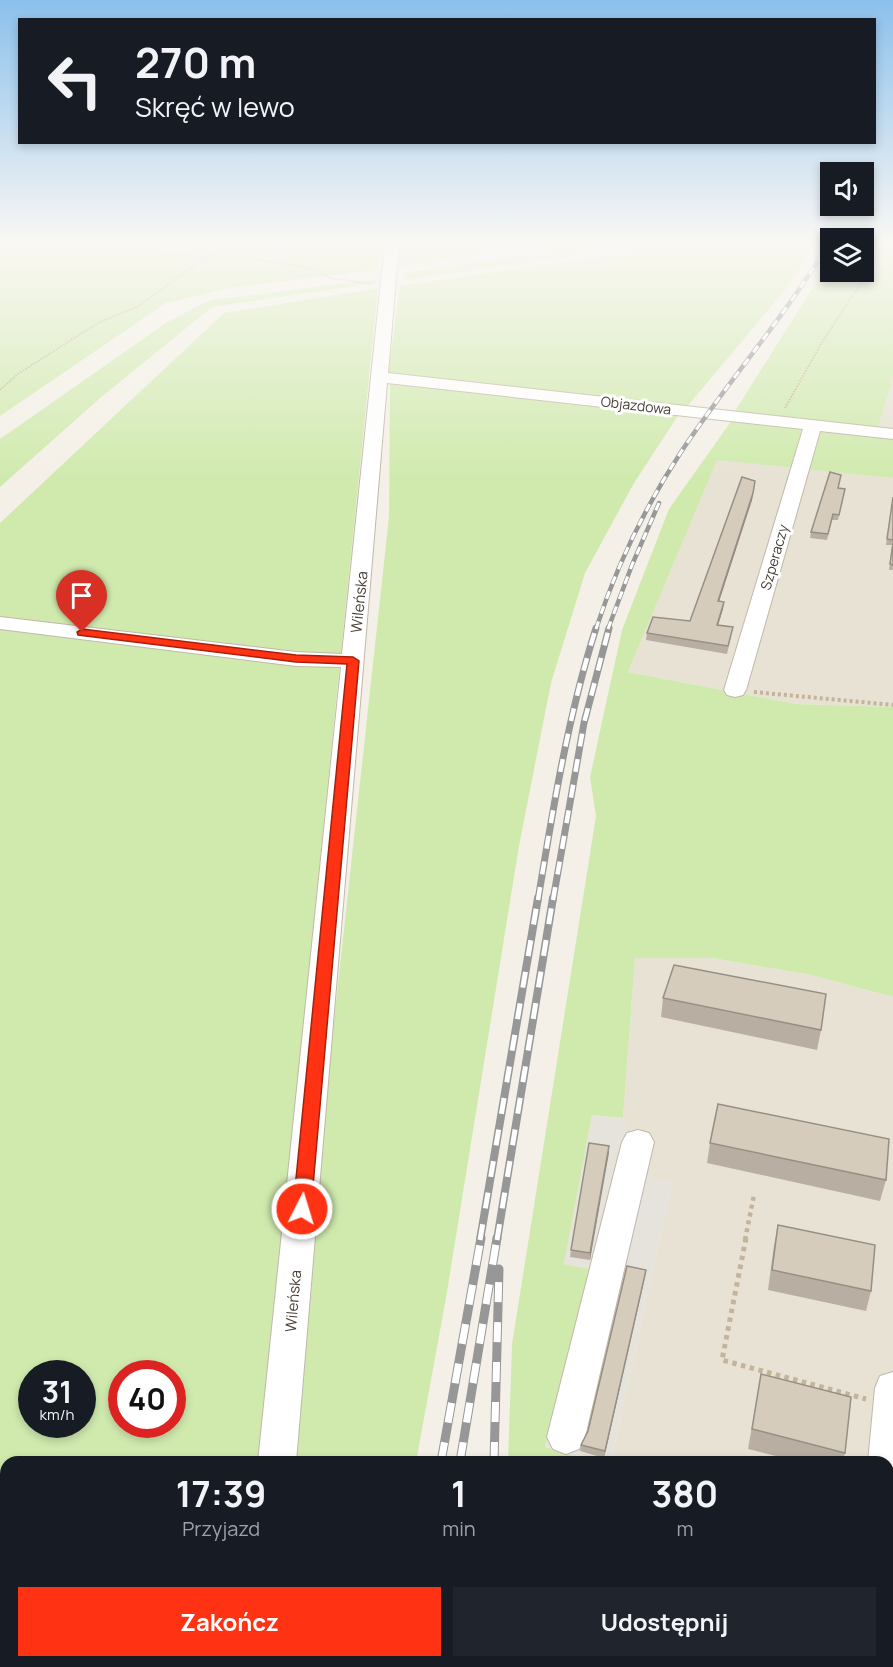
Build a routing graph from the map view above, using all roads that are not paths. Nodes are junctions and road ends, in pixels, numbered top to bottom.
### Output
1 (385, 321) edge
2 (379, 378) junction
3 (813, 425) junction
4 (893, 434) edge
5 (0, 623) edge
6 (353, 661) junction
7 (735, 690) road end
8 (638, 1142) dead end
9 (892, 1397) edge
10 (566, 1437) dead end
11 (278, 1456) edge
12 (887, 1456) edge

1 - 2 street, Wileńska
2 - 3 street, Objazdowa
2 - 6 street, Wileńska
3 - 4 street, Objazdowa
3 - 7 street, Szperaczy
5 - 6 street
6 - 11 street, Wileńska
8 - 10 street
9 - 12 street

